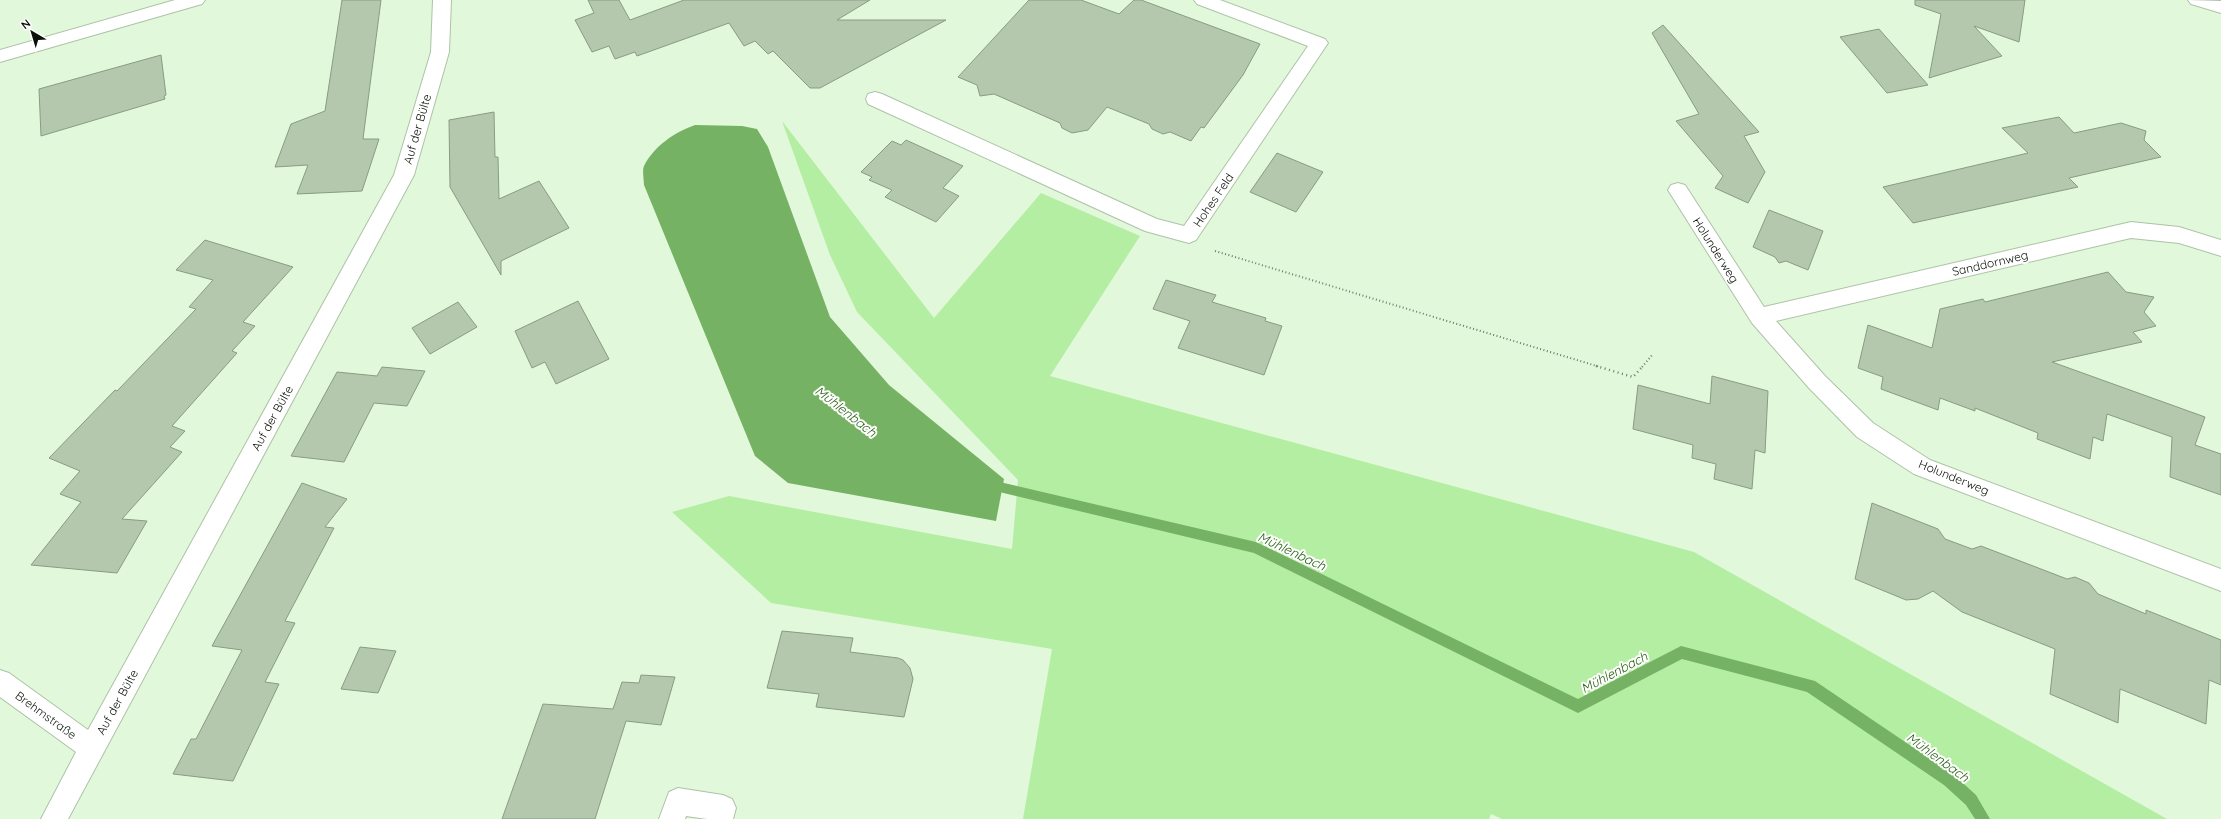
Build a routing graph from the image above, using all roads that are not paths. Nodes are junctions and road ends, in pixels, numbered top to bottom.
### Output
1 (196, 0) edge
2 (442, 0) edge
3 (1203, 0) edge
4 (2197, 0) edge
5 (2221, 7) edge
6 (0, 56) edge
7 (874, 99) dead end
8 (1678, 190) dead end
9 (2221, 248) edge
10 (1759, 317) junction
11 (2221, 580) edge
12 (0, 682) edge
13 (92, 748) junction
14 (54, 819) edge
15 (672, 819) edge
16 (720, 819) edge

1 - 6 street
2 - 13 street, Auf der Bülte
3 - 7 street, Hohes Feld
4 - 5 street
8 - 10 street, Holunderweg
9 - 10 street, Sanddornweg
10 - 11 street, Holunderweg
12 - 13 street, Brehmstraße
13 - 14 street, Auf der Bülte
15 - 16 street

